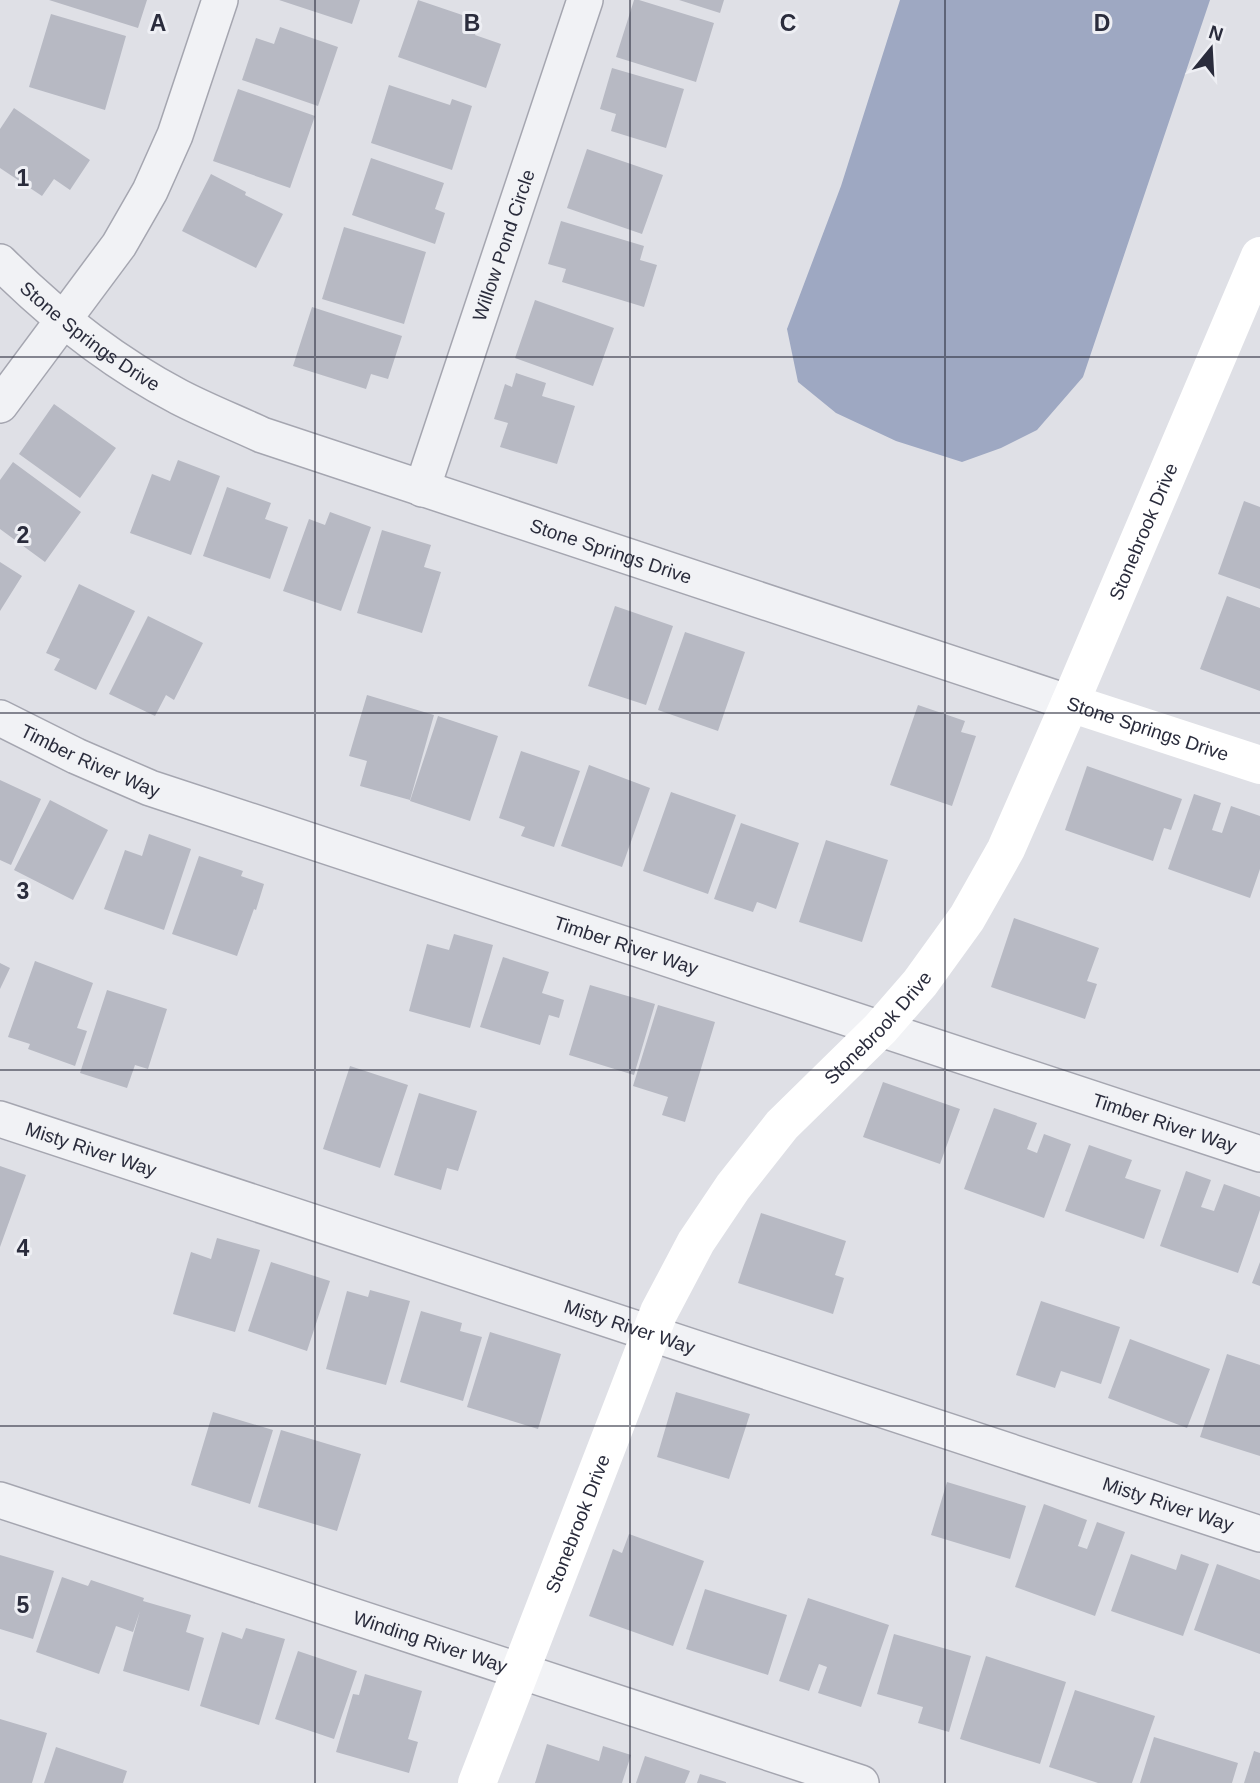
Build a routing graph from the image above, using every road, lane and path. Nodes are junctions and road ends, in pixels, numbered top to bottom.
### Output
1 (220, 0) edge
2 (585, 0) edge
3 (1260, 256) edge
4 (0, 262) edge
5 (64, 320) junction
6 (0, 405) edge
7 (422, 489) junction
8 (1070, 703) junction
9 (0, 718) edge
10 (1260, 765) edge
11 (880, 1029) junction
12 (0, 1119) edge
13 (1260, 1154) edge
14 (650, 1333) junction
15 (0, 1500) edge
16 (1260, 1534) edge
17 (520, 1671) junction
18 (477, 1783) edge
19 (861, 1783) edge

1 - 5 street
2 - 7 street, Willow Pond Circle
3 - 8 street, Stonebrook Drive
4 - 5 street, Stone Springs Drive
5 - 6 street
5 - 7 street, Stone Springs Drive
7 - 8 street, Stone Springs Drive
8 - 10 street, Stone Springs Drive
8 - 11 street, Stonebrook Drive
9 - 11 street, Timber River Way
11 - 13 street, Timber River Way
11 - 14 street, Stonebrook Drive
12 - 14 street, Misty River Way
14 - 16 street, Misty River Way
14 - 17 street, Stonebrook Drive
15 - 17 street, Winding River Way
17 - 18 street, Stonebrook Drive
17 - 19 street, Winding River Way

